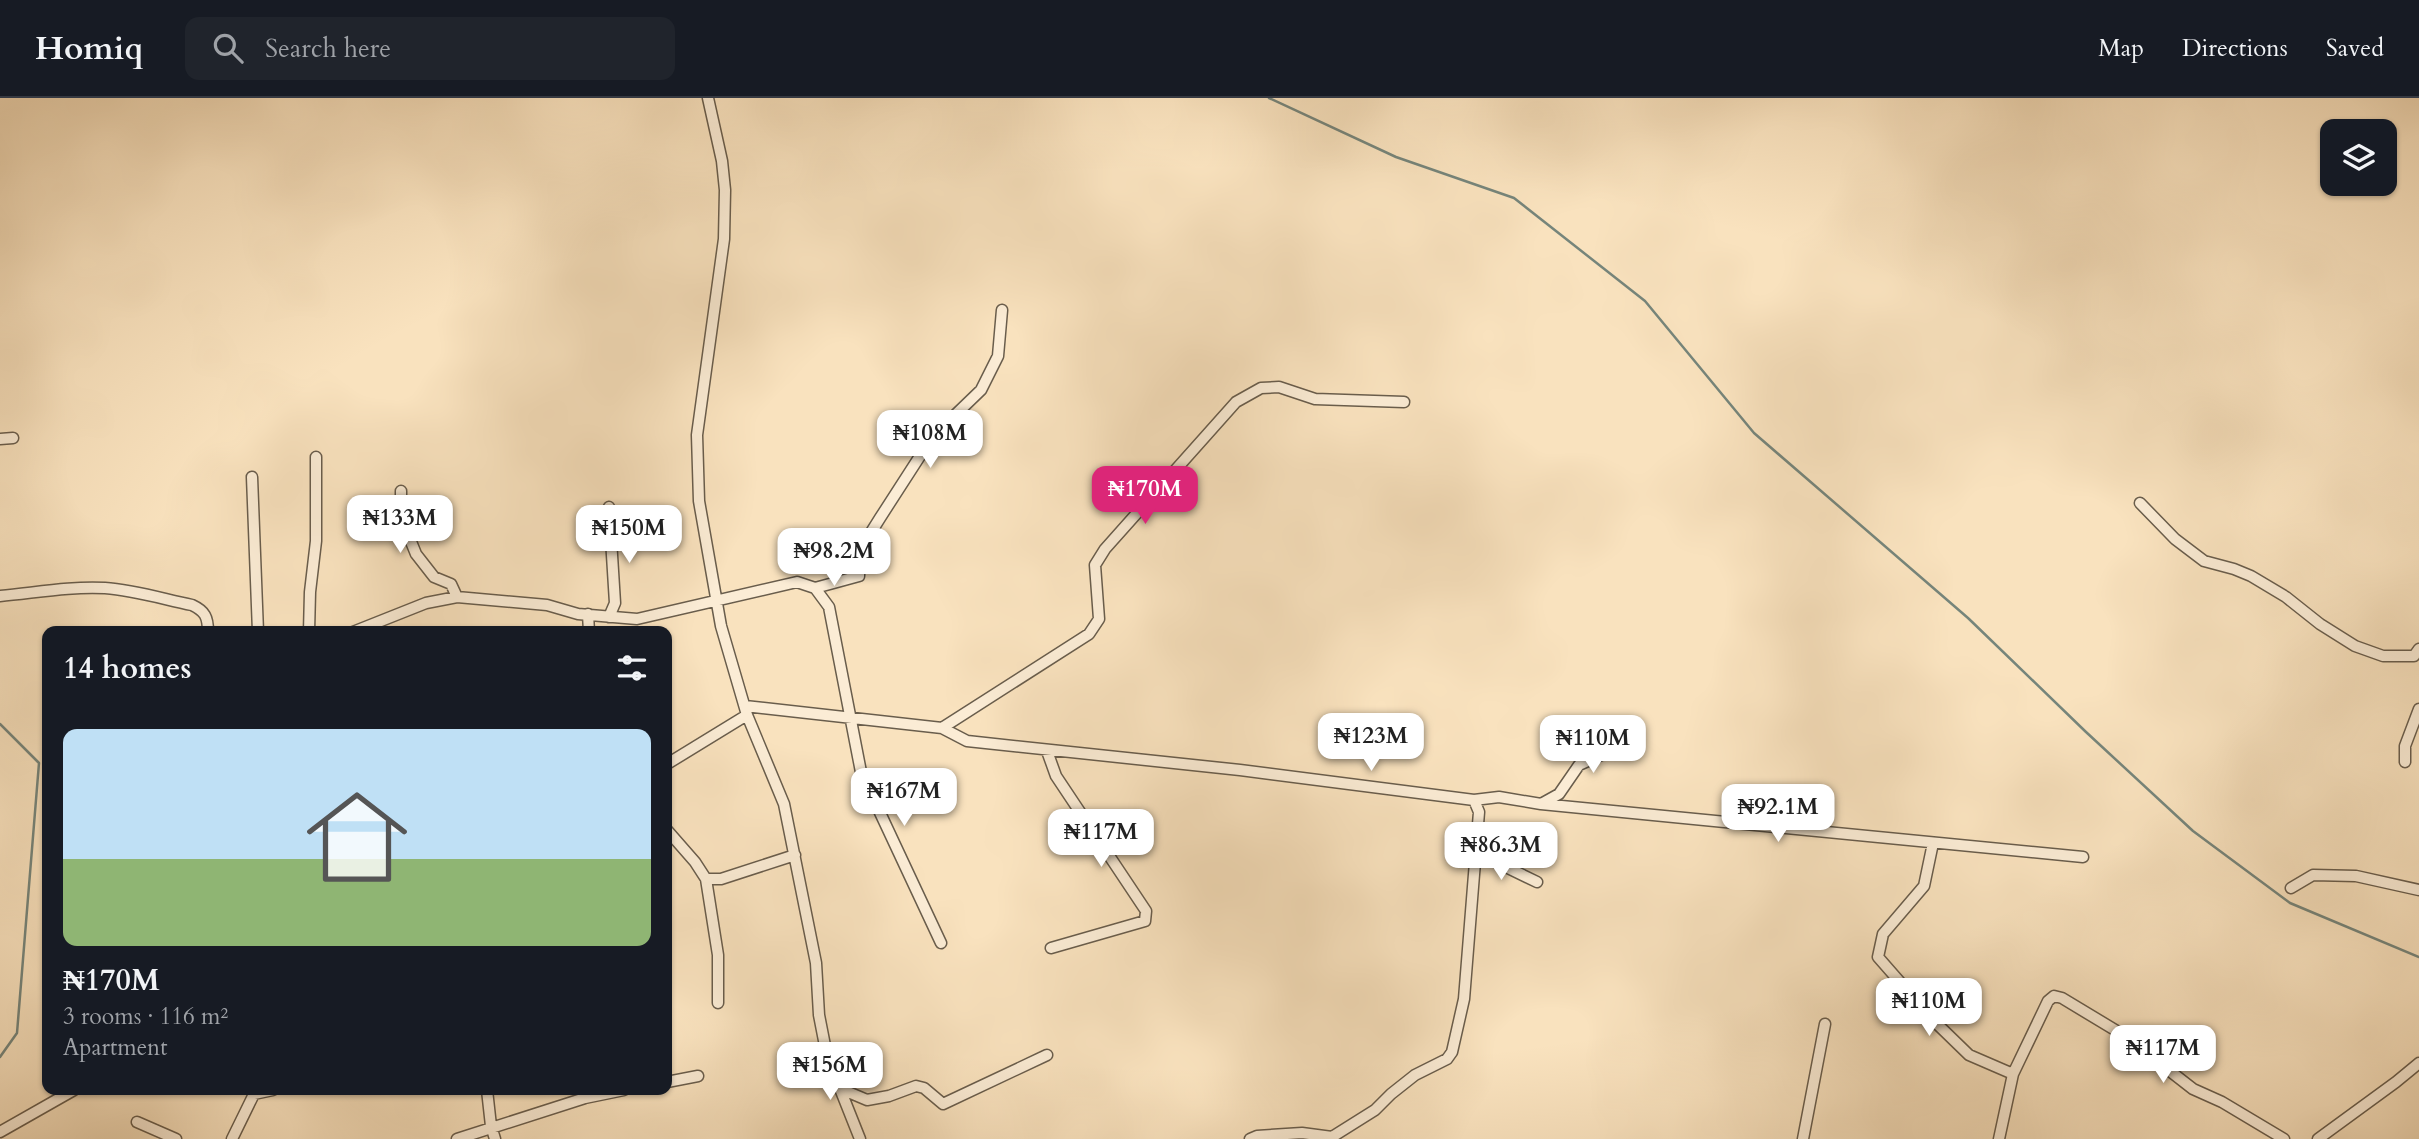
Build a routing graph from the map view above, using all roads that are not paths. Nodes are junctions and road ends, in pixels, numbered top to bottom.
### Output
1 (708, 98) edge
2 (1002, 310) dead end
3 (1404, 402) dead end
4 (13, 438) dead end
5 (0, 439) edge
6 (316, 457) dead end
7 (252, 477) dead end
8 (401, 491) dead end
9 (2140, 503) dead end
10 (609, 507) dead end
11 (815, 588) junction
12 (0, 596) edge
13 (457, 597) junction
14 (716, 600) junction
15 (588, 614) junction
16 (609, 617) junction
17 (207, 626) edge
18 (258, 626) edge
19 (309, 626) edge
20 (378, 626) edge
21 (589, 626) edge
22 (2419, 649) edge
23 (2419, 709) edge
24 (746, 710) junction
25 (852, 718) junction
26 (942, 727) junction
27 (1634, 729) dead end
28 (1047, 751) junction
29 (672, 761) edge
30 (2405, 762) dead end
31 (1474, 800) junction
32 (1541, 804) junction
33 (672, 836) edge
34 (1933, 843) junction
35 (1475, 852) junction
36 (795, 855) junction
37 (2082, 857) dead end
38 (706, 878) junction
39 (1537, 882) dead end
40 (2291, 888) dead end
41 (2419, 890) edge
42 (941, 943) dead end
43 (1052, 948) dead end
44 (718, 1003) dead end
45 (1825, 1024) dead end
46 (1047, 1055) dead end
47 (2419, 1063) edge
48 (2013, 1074) junction
49 (698, 1076) dead end
50 (672, 1081) edge
51 (841, 1089) junction
52 (64, 1095) edge
53 (254, 1095) edge
54 (488, 1095) edge
55 (600, 1095) edge
56 (137, 1122) dead end
57 (491, 1126) junction
58 (0, 1132) edge
59 (173, 1138) edge
60 (1332, 1138) edge
61 (232, 1139) edge
62 (457, 1139) edge
63 (495, 1139) edge
64 (860, 1139) edge
65 (1250, 1139) edge
66 (1802, 1139) edge
67 (1999, 1139) edge
68 (2284, 1139) edge
69 (2318, 1139) edge

1 - 14 street
2 - 11 street
3 - 26 street
4 - 5 street
6 - 19 street
7 - 18 street
8 - 13 street
9 - 22 street
10 - 16 street
11 - 14 street
11 - 25 street
12 - 17 street
13 - 15 street
13 - 20 street
14 - 16 street
14 - 24 street
15 - 16 street
15 - 21 street
23 - 30 street
24 - 25 street
24 - 29 street
24 - 36 street
25 - 26 street
25 - 42 street
26 - 28 street
27 - 32 street
28 - 31 street
28 - 43 street
31 - 32 street
31 - 35 street
32 - 34 street
33 - 38 street
34 - 37 street
34 - 48 street
35 - 39 street
35 - 60 street
36 - 38 street
36 - 51 street
38 - 44 street
40 - 41 street
45 - 66 street
46 - 51 street
47 - 69 street
48 - 67 street
48 - 68 street
49 - 50 street
51 - 64 street
52 - 58 street
53 - 61 street
54 - 57 street
55 - 57 street
56 - 59 street
57 - 62 street
57 - 63 street
60 - 65 street

